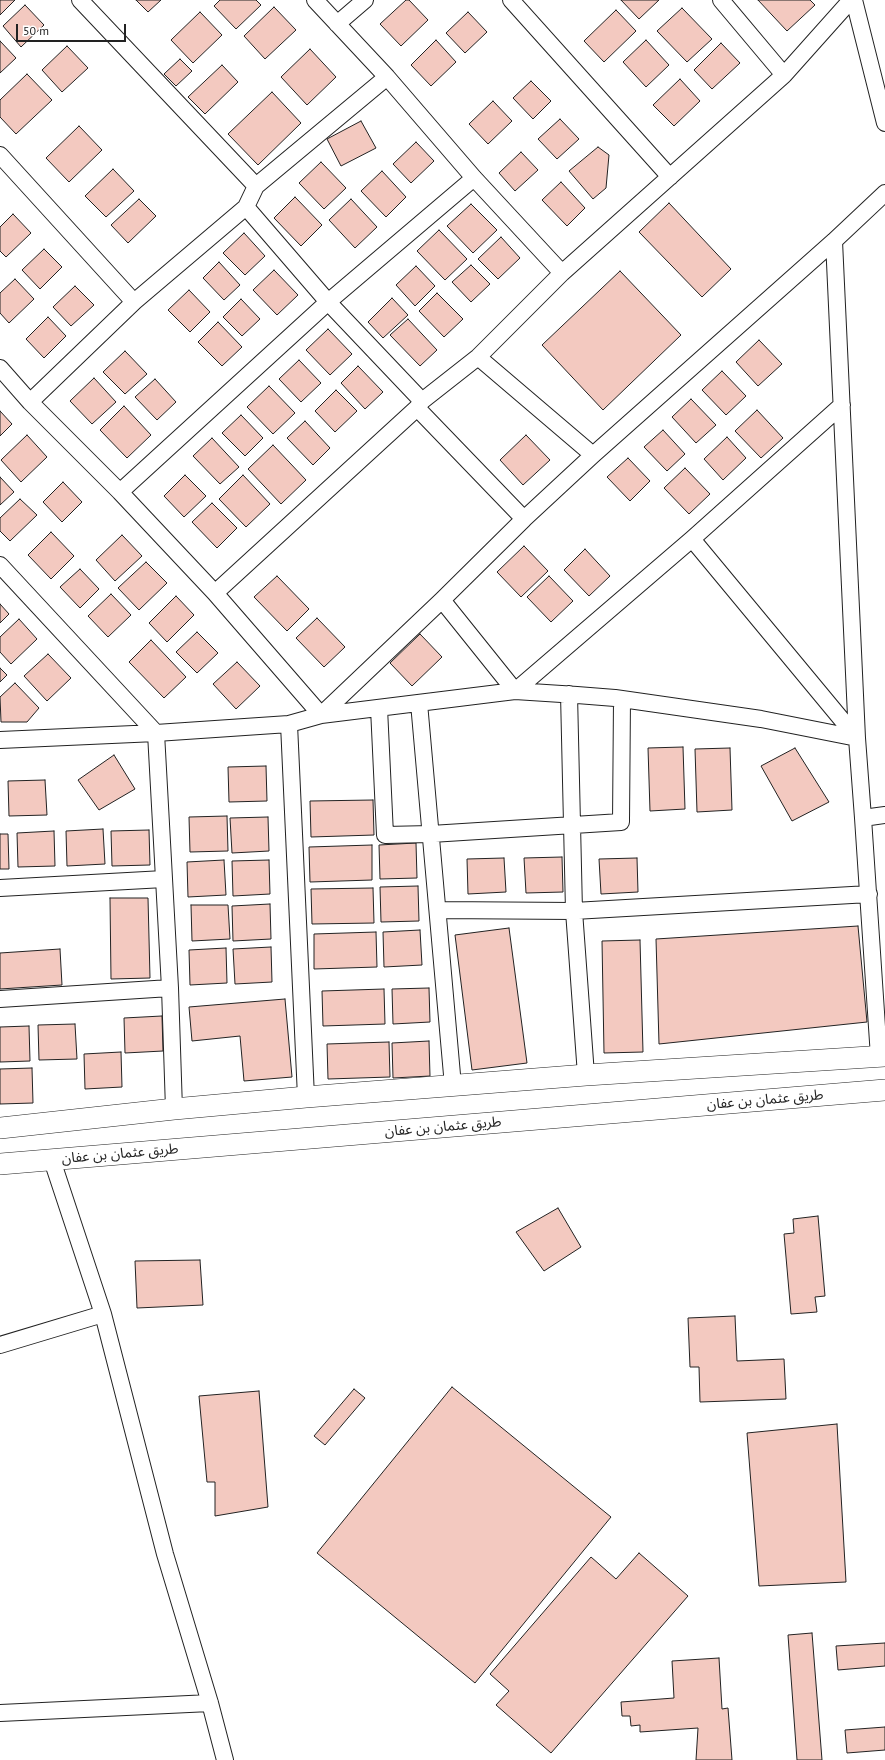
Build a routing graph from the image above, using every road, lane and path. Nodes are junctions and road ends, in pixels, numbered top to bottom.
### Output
1 (80, 0) edge
2 (315, 0) edge
3 (365, 0) edge
4 (511, 0) edge
5 (721, 0) edge
6 (853, 0) edge
7 (337, 24) junction
8 (784, 75) junction
9 (387, 77) junction
10 (885, 124) edge
11 (0, 156) edge
12 (474, 178) junction
13 (670, 178) junction
14 (256, 186) junction
15 (885, 193) edge
16 (246, 207) junction
17 (834, 241) junction
18 (562, 273) junction
19 (134, 302) junction
20 (328, 302) junction
21 (478, 357) junction
22 (0, 368) edge
23 (30, 402) junction
24 (419, 405) junction
25 (842, 406) junction
26 (593, 455) junction
27 (120, 492) junction
28 (524, 519) junction
29 (692, 539) junction
30 (0, 565) edge
31 (215, 593) junction
32 (442, 600) junction
33 (515, 691) junction
34 (569, 694) junction
35 (622, 699) junction
36 (419, 703) junction
37 (379, 708) junction
38 (321, 714) junction
39 (289, 724) junction
40 (156, 733) junction
41 (857, 738) junction
42 (0, 740) edge
43 (885, 815) edge
44 (862, 818) junction
45 (572, 826) junction
46 (431, 834) junction
47 (164, 879) junction
48 (0, 888) edge
49 (869, 894) junction
50 (438, 910) junction
51 (574, 911) junction
52 (170, 988) junction
53 (0, 1000) edge
54 (882, 1056) edge
55 (586, 1075) junction
56 (453, 1086) junction
57 (885, 1090) edge
58 (306, 1097) junction
59 (174, 1109) junction
60 (0, 1128) edge
61 (52, 1160) junction
62 (0, 1164) edge
63 (103, 1314) junction
64 (0, 1344) edge
65 (210, 1703) junction
66 (0, 1713) edge
67 (225, 1760) edge

1 - 14 street
2 - 7 street
3 - 7 street
4 - 13 street
5 - 8 street
6 - 8 street
6 - 10 street
7 - 9 street
8 - 13 street
9 - 12 street
9 - 14 street
11 - 19 street
12 - 18 street
12 - 20 street
13 - 18 street
14 - 16 street
15 - 17 street
16 - 19 street
16 - 20 street
17 - 25 street
17 - 26 street
18 - 21 street
19 - 23 street
20 - 24 street
20 - 27 street
21 - 24 street
21 - 26 street
22 - 23 street
23 - 27 street
24 - 28 street
24 - 31 street
25 - 29 street
25 - 41 street
26 - 28 street
27 - 31 street
28 - 32 street
29 - 33 street
29 - 41 street
30 - 40 street
31 - 38 street
32 - 33 street
32 - 38 street
33 - 34 street
33 - 36 street
34 - 35 street
34 - 45 street
35 - 41 street
35 - 45 street
36 - 37 street
36 - 46 street
37 - 38 street
37 - 46 street
38 - 39 street
39 - 40 street
39 - 58 street
40 - 42 street
40 - 47 street
41 - 44 street
43 - 44 street
44 - 49 street
45 - 46 street
45 - 51 street
46 - 50 street
47 - 48 street
47 - 52 street
49 - 51 street
49 - 54 street
50 - 51 street
50 - 56 street
51 - 55 street
52 - 53 street
52 - 59 street
54 - 55 main road
55 - 56 main road
56 - 58 main road
57 - 61 main road, طريق عثمان بن عفان
58 - 59 main road
59 - 60 main road
61 - 62 main road, طريق عثمان بن عفان
61 - 63 street
63 - 64 street
63 - 65 street
65 - 66 street
65 - 67 street

